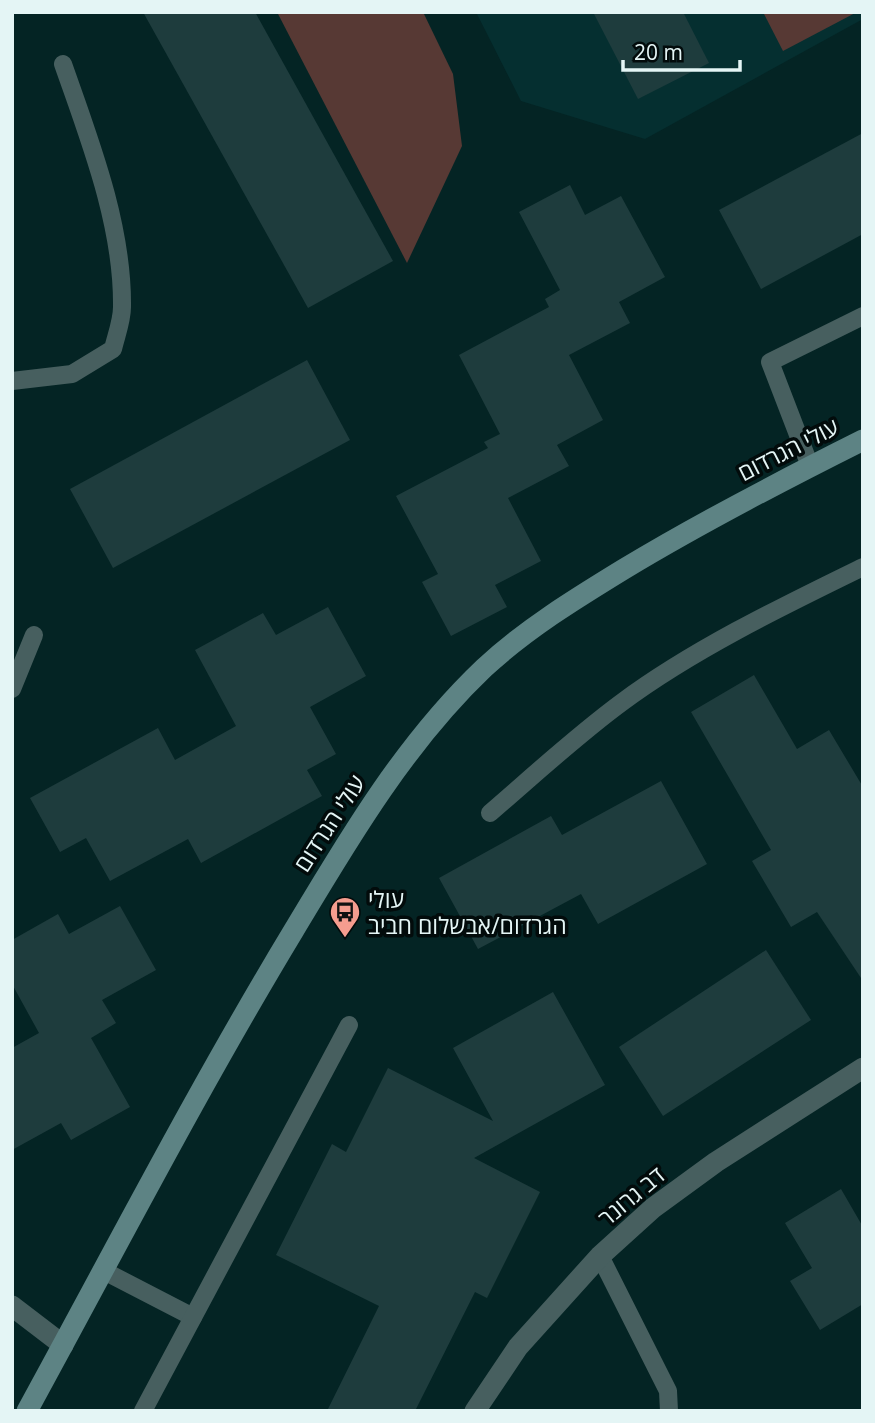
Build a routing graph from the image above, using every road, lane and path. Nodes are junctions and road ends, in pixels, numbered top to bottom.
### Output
1 (63, 64) dead end
2 (863, 316) edge
3 (12, 381) edge
4 (863, 440) edge
5 (810, 466) junction
6 (863, 568) edge
7 (34, 635) dead end
8 (12, 689) edge
9 (490, 813) dead end
10 (349, 1025) dead end
11 (863, 1068) edge
12 (600, 1256) junction
13 (104, 1271) junction
14 (12, 1306) edge
15 (193, 1317) junction
16 (63, 1345) junction
17 (27, 1411) edge
18 (143, 1411) edge
19 (475, 1411) edge
20 (669, 1411) edge

1 - 3 lane
2 - 5 lane
4 - 5 street, עולי הגרדום
5 - 13 street, עולי הגרדום
6 - 9 lane
7 - 8 lane
10 - 15 lane
11 - 12 street, דב גרונר
12 - 19 street, דב גרונר
12 - 20 lane
13 - 15 lane
13 - 16 street, עולי הגרדום
14 - 16 street
15 - 18 lane
16 - 17 street, עולי הגרדום

